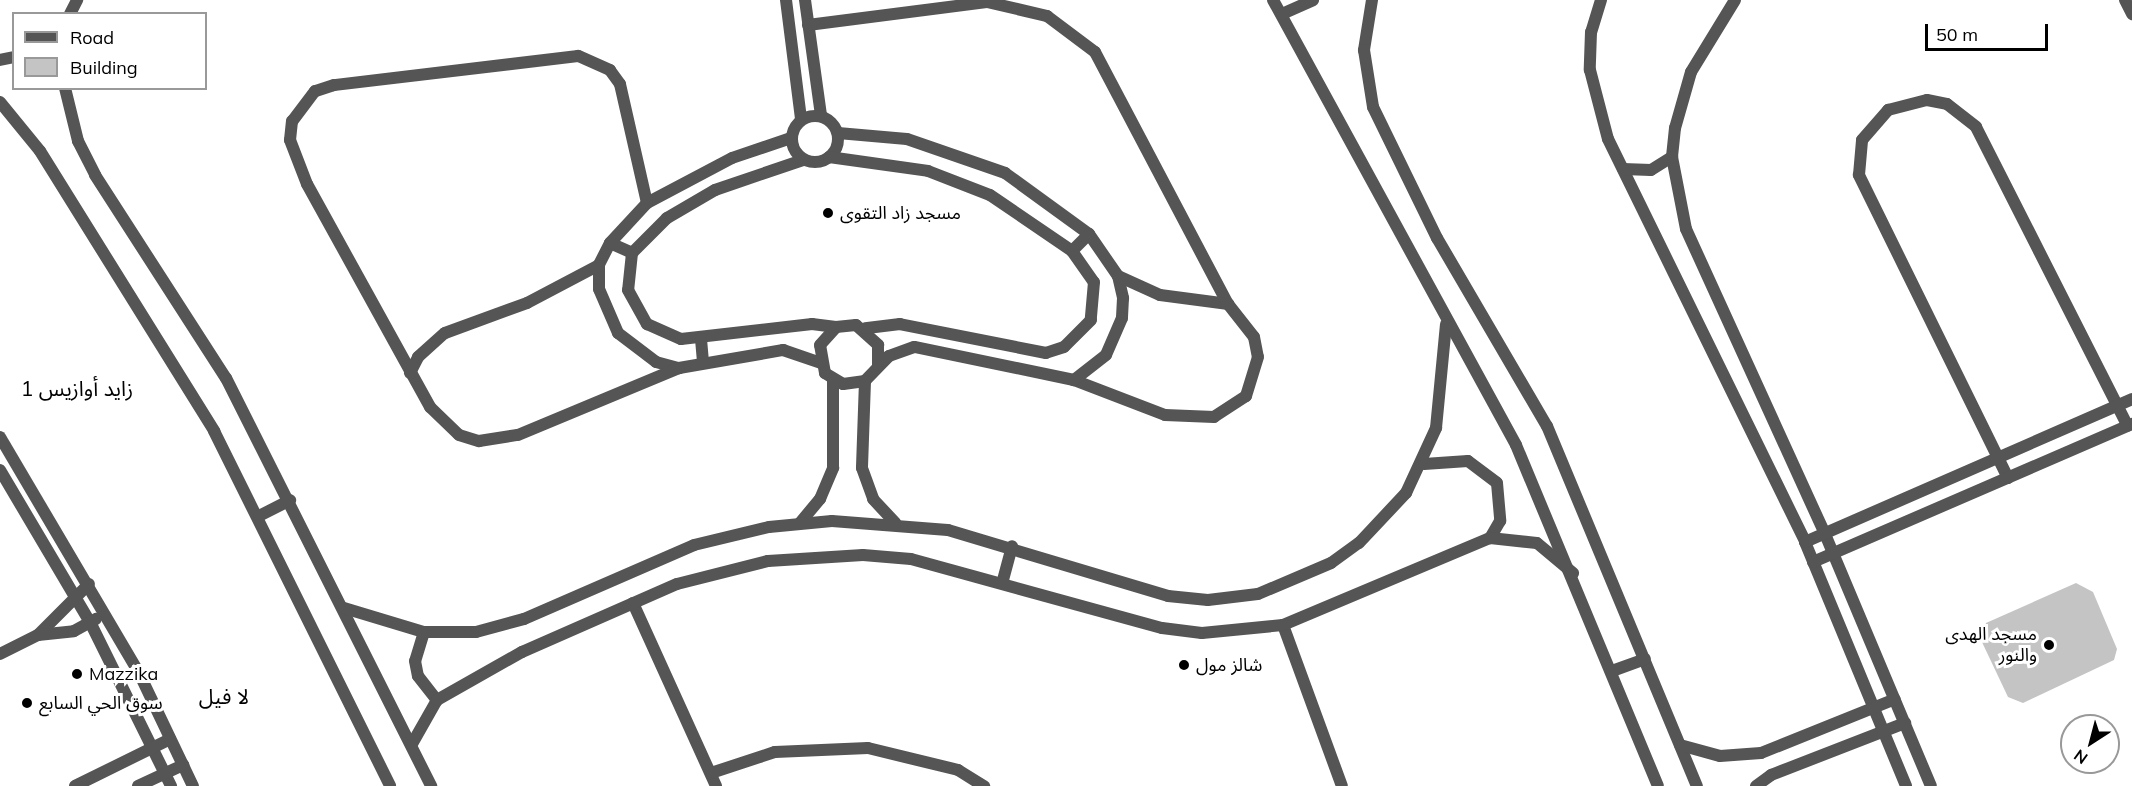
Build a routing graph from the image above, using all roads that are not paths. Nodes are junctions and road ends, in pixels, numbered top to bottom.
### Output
1 (786, 0) edge
2 (805, 0) edge
3 (1274, 0) edge
4 (1313, 0) edge
5 (1372, 0) edge
6 (1602, 0) edge
7 (1736, 0) edge
8 (2125, 0) edge
9 (1282, 14) junction
10 (2132, 14) edge
11 (808, 25) junction
12 (65, 90) edge
13 (0, 102) edge
14 (820, 116) junction
15 (801, 119) junction
16 (838, 133) junction
17 (792, 138) junction
18 (1672, 157) junction
19 (830, 158) junction
20 (803, 160) junction
21 (1623, 169) junction
22 (647, 203) junction
23 (1089, 234) junction
24 (610, 243) junction
25 (1072, 251) junction
26 (632, 253) junction
27 (599, 265) junction
28 (1118, 276) junction
29 (1228, 304) junction
30 (1446, 324) junction
31 (836, 327) junction
32 (865, 328) junction
33 (701, 339) junction
34 (1046, 353) junction
35 (704, 363) junction
36 (820, 363) junction
37 (878, 365) junction
38 (679, 368) junction
39 (1041, 371) junction
40 (410, 373) junction
41 (833, 380) junction
42 (1074, 380) junction
43 (864, 381) junction
44 (2132, 399) edge
45 (2116, 406) junction
46 (2130, 425) edge
47 (0, 437) edge
48 (1998, 457) junction
49 (1424, 464) junction
50 (0, 470) edge
51 (2008, 478) junction
52 (290, 500) junction
53 (259, 516) junction
54 (895, 523) junction
55 (799, 524) junction
56 (1825, 534) junction
57 (1490, 538) junction
58 (1805, 542) junction
59 (1012, 546) junction
60 (1834, 554) junction
61 (1813, 562) junction
62 (1573, 573) junction
63 (1003, 580) junction
64 (89, 584) junction
65 (74, 595) junction
66 (633, 603) junction
67 (344, 608) junction
68 (106, 614) junction
69 (90, 622) junction
70 (1283, 625) junction
71 (424, 632) junction
72 (38, 635) junction
73 (0, 654) edge
74 (1645, 659) junction
75 (1612, 671) junction
76 (437, 699) junction
77 (1895, 699) junction
78 (1874, 708) junction
79 (1905, 723) junction
80 (1883, 731) junction
81 (170, 738) junction
82 (412, 744) junction
83 (1680, 745) junction
84 (153, 747) junction
85 (183, 765) junction
86 (711, 773) junction
87 (165, 774) junction
88 (75, 786) edge
89 (138, 786) edge
90 (171, 786) edge
91 (193, 786) edge
92 (390, 786) edge
93 (431, 786) edge
94 (716, 786) edge
95 (984, 786) edge
96 (1342, 786) edge
97 (1658, 786) edge
98 (1697, 786) edge
99 (1756, 786) edge
100 (1906, 786) edge
101 (1931, 786) edge

1 - 15 street
2 - 11 street
3 - 9 street
4 - 9 street
5 - 74 street
6 - 21 street
7 - 18 street
8 - 10 street
9 - 30 street
11 - 14 street
11 - 29 street
12 - 52 street
13 - 53 street
14 - 15 street
14 - 16 street
15 - 17 street
16 - 19 street
16 - 23 street
17 - 20 street
17 - 22 street
18 - 21 street
18 - 56 street
19 - 20 street
19 - 25 street
20 - 26 street
21 - 58 street
22 - 24 street
22 - 40 street
23 - 25 street
23 - 28 street
24 - 26 street
24 - 27 street
25 - 34 street
26 - 33 street
27 - 38 street
27 - 40 street
28 - 29 street
28 - 42 street
29 - 42 street
30 - 49 street
30 - 62 street
31 - 32 street
31 - 33 street
31 - 36 street
32 - 34 street
32 - 37 street
33 - 35 street
34 - 39 street
35 - 36 street
35 - 38 street
36 - 41 street
37 - 39 street
37 - 43 street
38 - 40 street
39 - 42 street
41 - 43 street
41 - 55 street
43 - 54 street
44 - 45 street
45 - 46 street
45 - 48 street
45 - 48 street
46 - 51 street
47 - 64 street
48 - 51 street
48 - 56 street
49 - 57 street
49 - 59 street
50 - 65 street
51 - 60 street
52 - 53 street
52 - 67 street
53 - 92 street
54 - 55 street
54 - 59 street
55 - 71 street
56 - 58 street
56 - 60 street
57 - 62 street
57 - 70 street
58 - 61 street
59 - 63 street
60 - 61 street
60 - 77 street
61 - 78 street
62 - 75 street
63 - 66 street
63 - 70 street
64 - 65 street
64 - 68 street
65 - 69 street
65 - 72 street
66 - 76 street
66 - 86 street
67 - 71 street
67 - 82 street
68 - 69 street
68 - 81 street
69 - 72 street
69 - 84 street
70 - 96 street
71 - 76 street
72 - 73 street
74 - 75 street
74 - 83 street
75 - 97 street
76 - 82 street
77 - 78 street
77 - 79 street
78 - 80 street
78 - 83 street
79 - 80 street
79 - 101 street
80 - 99 street
80 - 100 street
81 - 84 street
81 - 85 street
82 - 93 street
83 - 98 street
84 - 87 street
84 - 88 street
85 - 87 street
85 - 91 street
86 - 94 street
86 - 95 street
87 - 89 street
87 - 90 street

